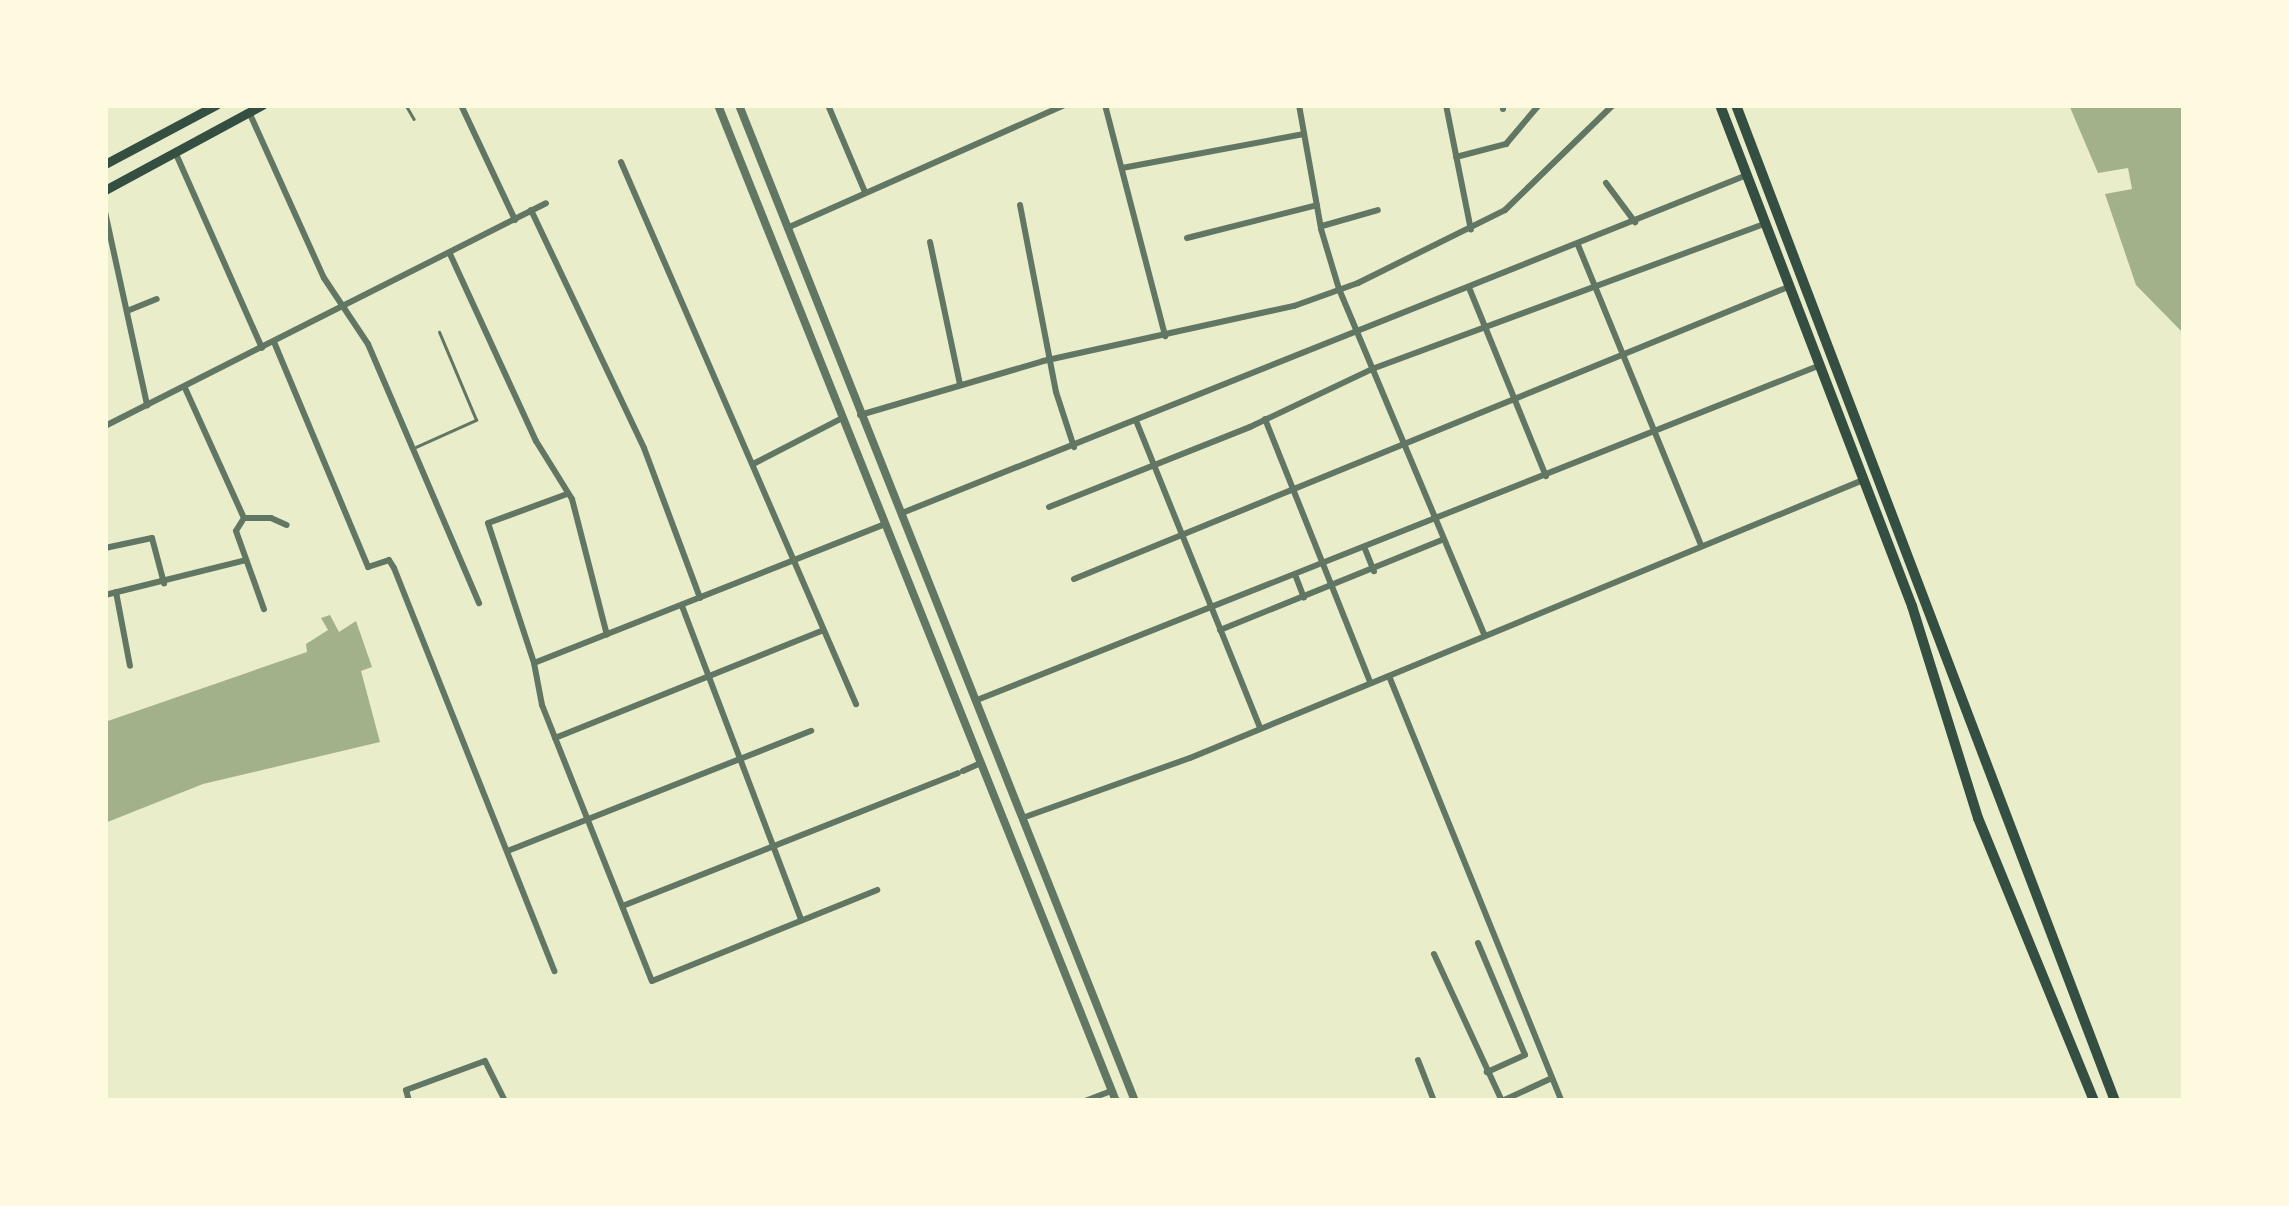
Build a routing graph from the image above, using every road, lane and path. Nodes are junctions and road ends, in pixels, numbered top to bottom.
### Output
1 (190, 105) edge
2 (216, 105) edge
3 (262, 105) edge
4 (406, 105) edge
5 (461, 105) edge
6 (718, 105) edge
7 (740, 105) edge
8 (828, 105) edge
9 (1106, 105) edge
10 (1299, 105) edge
11 (1446, 105) edge
12 (1539, 105) edge
13 (1613, 105) edge
14 (1720, 105) edge
15 (1736, 105) edge
16 (1058, 106) edge
17 (249, 112) junction
18 (195, 117) junction
19 (414, 120) dead end
20 (1304, 134) junction
21 (176, 154) junction
22 (1456, 157) junction
23 (621, 162) dead end
24 (105, 164) edge
25 (1122, 168) junction
26 (1747, 174) junction
27 (1606, 183) dead end
28 (105, 190) edge
29 (864, 192) junction
30 (546, 203) dead end
31 (1020, 205) dead end
32 (1317, 205) junction
33 (531, 210) junction
34 (1378, 210) dead end
35 (105, 212) edge
36 (515, 220) junction
37 (1634, 222) junction
38 (1764, 224) junction
39 (1322, 226) junction
40 (787, 228) junction
41 (1472, 230) junction
42 (1789, 237) junction
43 (1187, 238) dead end
44 (930, 242) dead end
45 (1773, 242) junction
46 (1578, 244) junction
47 (450, 254) junction
48 (1594, 285) junction
49 (1788, 288) junction
50 (1340, 289) junction
51 (1470, 290) junction
52 (157, 299) dead end
53 (344, 308) junction
54 (127, 312) junction
55 (1484, 326) junction
56 (439, 332) dead end
57 (1356, 332) junction
58 (1165, 336) junction
59 (274, 342) junction
60 (262, 348) junction
61 (1622, 355) junction
62 (1052, 359) junction
63 (1818, 366) junction
64 (1372, 369) junction
65 (960, 384) junction
66 (186, 388) junction
67 (1514, 398) junction
68 (147, 405) junction
69 (860, 415) junction
70 (842, 418) junction
71 (1265, 419) junction
72 (1137, 422) junction
73 (105, 426) edge
74 (1653, 434) junction
75 (416, 447) junction
76 (1074, 447) junction
77 (1404, 448) junction
78 (755, 463) junction
79 (1154, 465) junction
80 (1546, 476) junction
81 (1862, 480) junction
82 (1294, 492) junction
83 (567, 494) junction
84 (1050, 507) dead end
85 (902, 513) junction
86 (244, 518) junction
87 (1434, 519) junction
88 (884, 524) junction
89 (287, 525) dead end
90 (1182, 536) junction
91 (1442, 540) junction
92 (1701, 545) junction
93 (105, 548) edge
94 (1365, 550) junction
95 (246, 560) junction
96 (796, 561) junction
97 (1324, 565) junction
98 (1374, 571) junction
99 (1296, 578) junction
100 (1074, 579) dead end
101 (164, 584) junction
102 (1333, 588) junction
103 (116, 592) junction
104 (105, 594) edge
105 (700, 598) junction
106 (1304, 598) junction
107 (1928, 600) junction
108 (479, 603) dead end
109 (682, 606) junction
110 (1912, 606) junction
111 (264, 608) dead end
112 (1212, 610) junction
113 (823, 630) junction
114 (1220, 630) junction
115 (1484, 634) junction
116 (607, 635) junction
117 (534, 663) junction
118 (130, 666) dead end
119 (1389, 676) junction
120 (710, 677) junction
121 (1370, 682) junction
122 (977, 700) junction
123 (856, 704) dead end
124 (1260, 728) junction
125 (811, 731) dead end
126 (555, 738) junction
127 (741, 760) junction
128 (980, 764) junction
129 (1026, 817) junction
130 (591, 820) junction
131 (773, 845) junction
132 (510, 850) junction
133 (877, 890) dead end
134 (625, 906) junction
135 (801, 920) junction
136 (1478, 942) dead end
137 (1434, 954) dead end
138 (554, 971) dead end
139 (1418, 1060) dead end
140 (1487, 1072) junction
141 (1552, 1078) junction
142 (1112, 1091) junction
143 (409, 1101) edge
144 (505, 1101) edge
145 (1084, 1101) edge
146 (1116, 1101) edge
147 (1136, 1101) edge
148 (1434, 1101) edge
149 (1502, 1101) edge
150 (1562, 1101) edge
151 (2094, 1101) edge
152 (2115, 1101) edge

1 - 18 street
2 - 18 main road
3 - 17 main road
4 - 19 lane
5 - 36 street
6 - 70 street
7 - 40 street
8 - 29 street
9 - 25 street
10 - 20 street
11 - 22 street
12 - 22 street
13 - 41 street
14 - 26 highway
15 - 42 highway
16 - 29 street
17 - 21 main road
17 - 53 street
18 - 24 main road
20 - 25 street
20 - 32 street
21 - 28 main road
21 - 60 street
22 - 41 street
23 - 78 street
25 - 58 street
26 - 37 street
26 - 38 highway
27 - 37 street
29 - 40 street
30 - 33 street
31 - 62 street
32 - 39 street
32 - 43 street
33 - 36 street
33 - 105 street
34 - 39 street
35 - 54 street
36 - 47 street
37 - 46 street
38 - 45 highway
38 - 48 street
39 - 50 street
40 - 69 street
41 - 50 street
42 - 45 highway
42 - 107 highway
44 - 65 street
45 - 49 highway
46 - 48 street
46 - 51 street
47 - 53 street
47 - 83 street
48 - 55 street
48 - 61 street
49 - 61 street
49 - 63 highway
50 - 57 street
50 - 58 street
51 - 55 street
51 - 57 street
52 - 54 street
53 - 59 street
53 - 75 street
54 - 68 street
55 - 64 street
55 - 67 street
56 - 75 lane
57 - 64 street
57 - 72 street
58 - 62 street
59 - 60 street
59 - 132 street
60 - 66 street
61 - 67 street
61 - 74 street
62 - 65 street
62 - 76 street
63 - 74 street
63 - 81 highway
64 - 71 street
64 - 77 street
65 - 69 street
66 - 68 street
66 - 86 street
67 - 77 street
67 - 80 street
68 - 73 street
69 - 85 street
70 - 78 street
70 - 88 street
71 - 79 street
71 - 82 street
72 - 76 street
72 - 79 street
74 - 80 street
74 - 92 street
75 - 108 street
76 - 85 street
77 - 82 street
77 - 87 street
78 - 96 street
79 - 84 street
79 - 90 street
80 - 87 street
81 - 92 street
81 - 110 highway
82 - 90 street
82 - 97 street
83 - 116 street
83 - 117 street
85 - 122 street
86 - 89 street
86 - 95 street
87 - 91 street
87 - 94 street
88 - 96 street
88 - 128 street
90 - 100 street
90 - 112 street
91 - 98 street
91 - 115 street
92 - 115 street
93 - 101 street
94 - 97 street
94 - 98 street
95 - 101 street
95 - 111 street
96 - 105 street
96 - 113 street
97 - 99 street
97 - 102 street
98 - 102 street
99 - 106 street
99 - 112 street
101 - 103 street
102 - 106 street
102 - 121 street
103 - 104 street
103 - 118 street
105 - 109 street
106 - 114 street
107 - 110 highway
107 - 152 highway
109 - 116 street
109 - 120 street
110 - 151 highway
112 - 114 street
112 - 122 street
113 - 120 street
113 - 123 street
114 - 124 street
115 - 119 street
116 - 117 street
117 - 126 street
119 - 121 street
119 - 141 street
120 - 126 street
120 - 127 street
121 - 124 street
122 - 129 street
124 - 129 street
125 - 127 street
126 - 130 street
127 - 130 street
127 - 131 street
128 - 131 street
128 - 142 street
129 - 147 street
130 - 132 street
130 - 134 street
131 - 134 street
131 - 135 street
132 - 138 street
133 - 135 street
134 - 135 street
136 - 140 street
137 - 140 street
139 - 148 street
140 - 149 street
141 - 149 street
141 - 150 street
142 - 145 street
142 - 146 street
143 - 144 street

